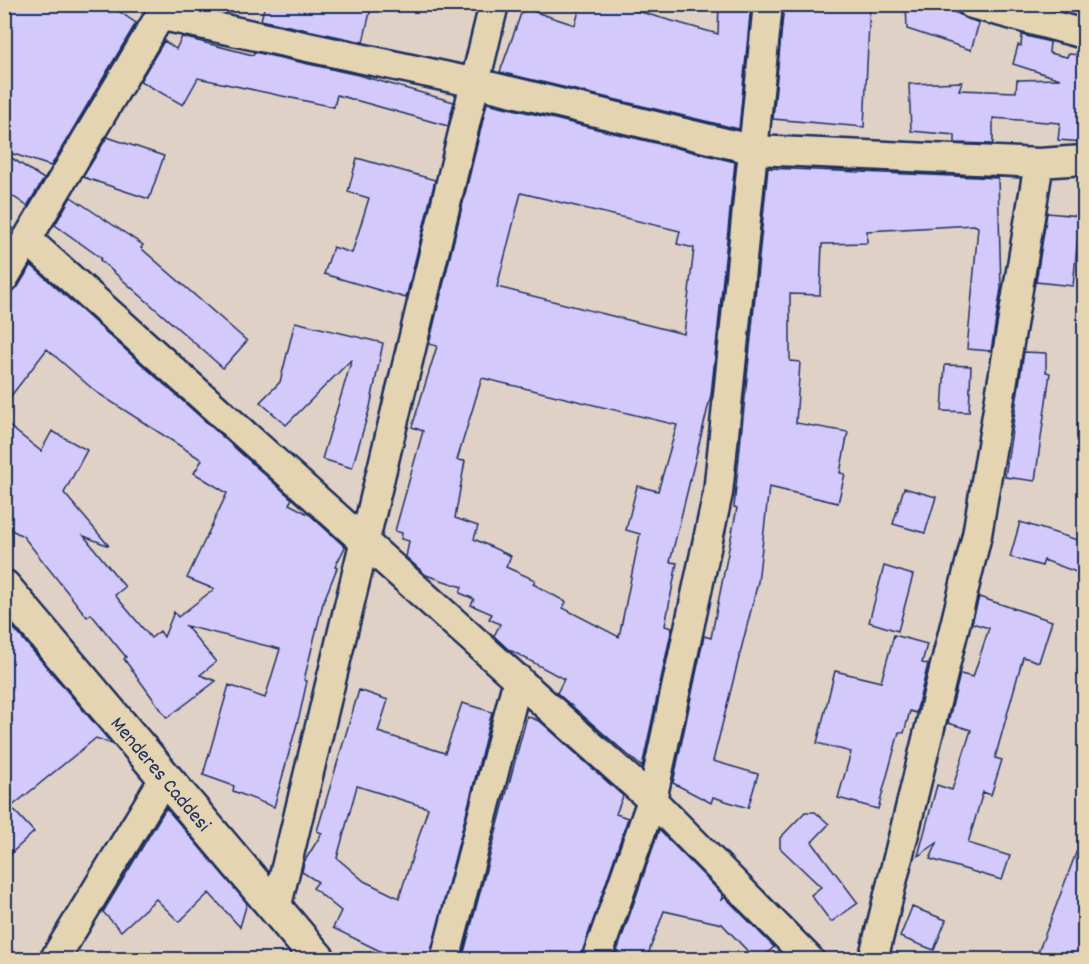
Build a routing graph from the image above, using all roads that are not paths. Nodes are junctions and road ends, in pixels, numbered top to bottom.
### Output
1 (494, 4) edge
2 (768, 4) edge
3 (972, 4) edge
4 (165, 10) edge
5 (1084, 34) edge
6 (476, 83) junction
7 (755, 150) junction
8 (1084, 160) edge
9 (1039, 163) junction
10 (29, 241) junction
11 (4, 278) edge
12 (364, 540) junction
13 (4, 587) edge
14 (518, 679) junction
15 (165, 777) junction
16 (652, 800) junction
17 (276, 909) junction
18 (54, 960) edge
19 (319, 960) edge
20 (445, 960) edge
21 (596, 960) edge
22 (810, 960) edge
23 (873, 960) edge

1 - 6 street
2 - 7 street
3 - 5 street
4 - 6 street
4 - 10 street
6 - 7 street
6 - 12 street
7 - 9 street
7 - 16 street
8 - 9 street
9 - 23 street
10 - 11 street
10 - 12 street
12 - 14 street
12 - 17 street
13 - 15 main road, Menderes Caddesi
14 - 16 street
14 - 20 street
15 - 17 main road, Menderes Caddesi
15 - 18 street
16 - 21 street
16 - 22 street
17 - 19 main road, Menderes Caddesi

